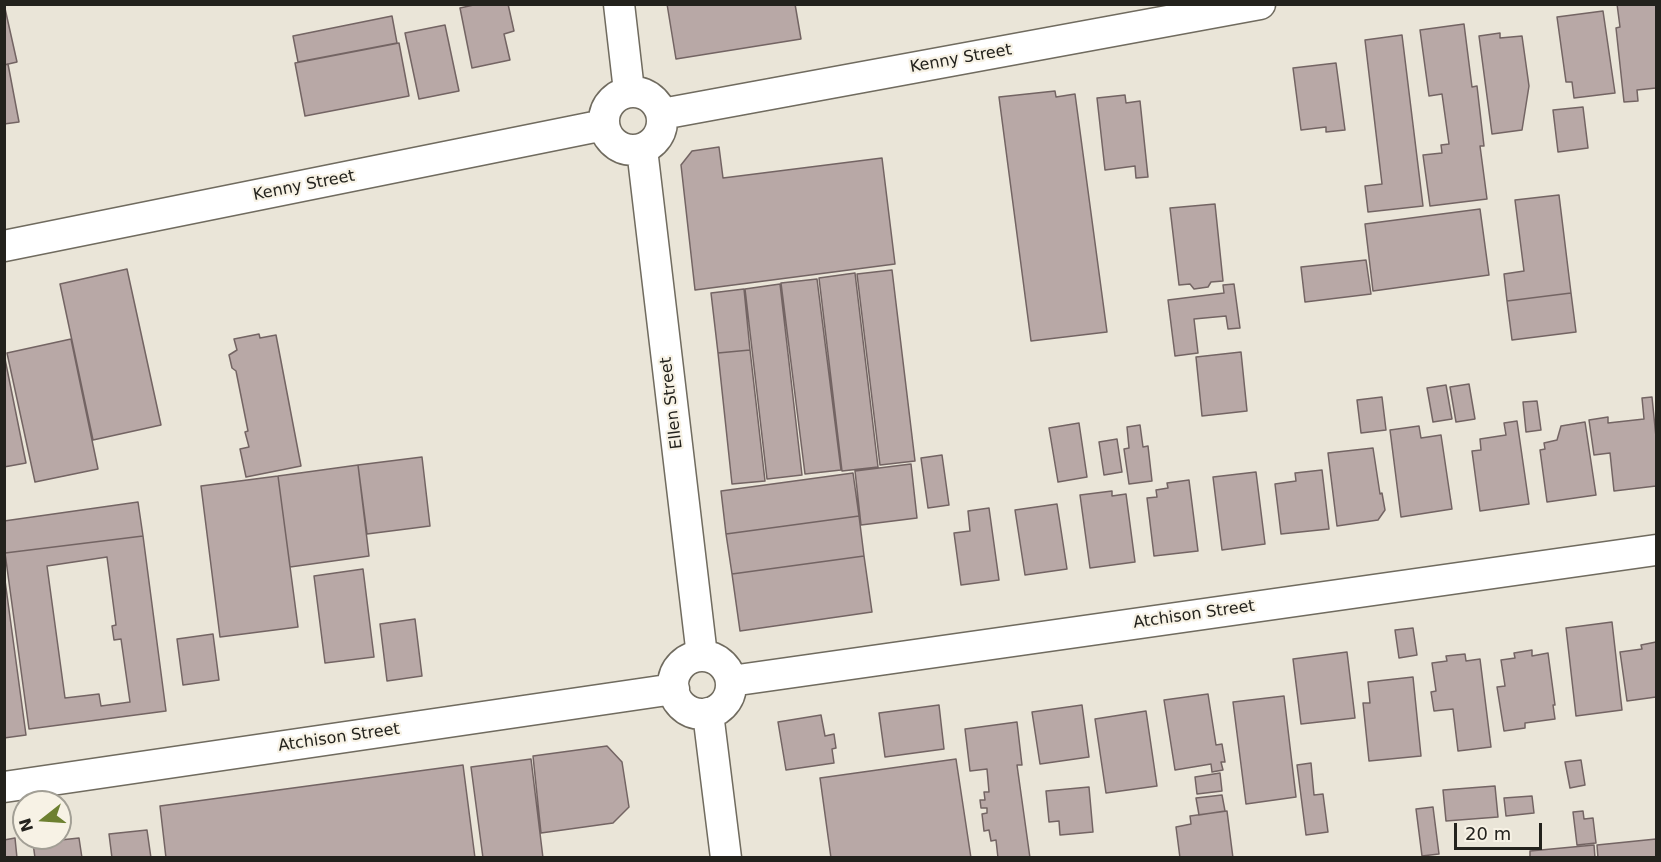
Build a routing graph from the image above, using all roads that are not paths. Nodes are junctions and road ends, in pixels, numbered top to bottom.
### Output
1 (619, 4) edge
2 (1260, 4) edge
3 (629, 91) junction
4 (662, 114) junction
5 (604, 125) junction
6 (642, 149) junction
7 (4, 246) edge
8 (1656, 550) edge
9 (702, 656) junction
10 (731, 681) junction
11 (674, 689) junction
12 (708, 713) junction
13 (4, 787) edge
14 (726, 858) edge

1 - 3 street
2 - 4 street, Kenny Street
3 - 4 street
3 - 5 street
4 - 6 street
5 - 6 street
5 - 7 street, Kenny Street
6 - 9 street, Ellen Street
8 - 10 street, Atchison Street
9 - 10 street
9 - 11 street
10 - 12 street
11 - 12 street
11 - 13 street, Atchison Street
12 - 14 street

